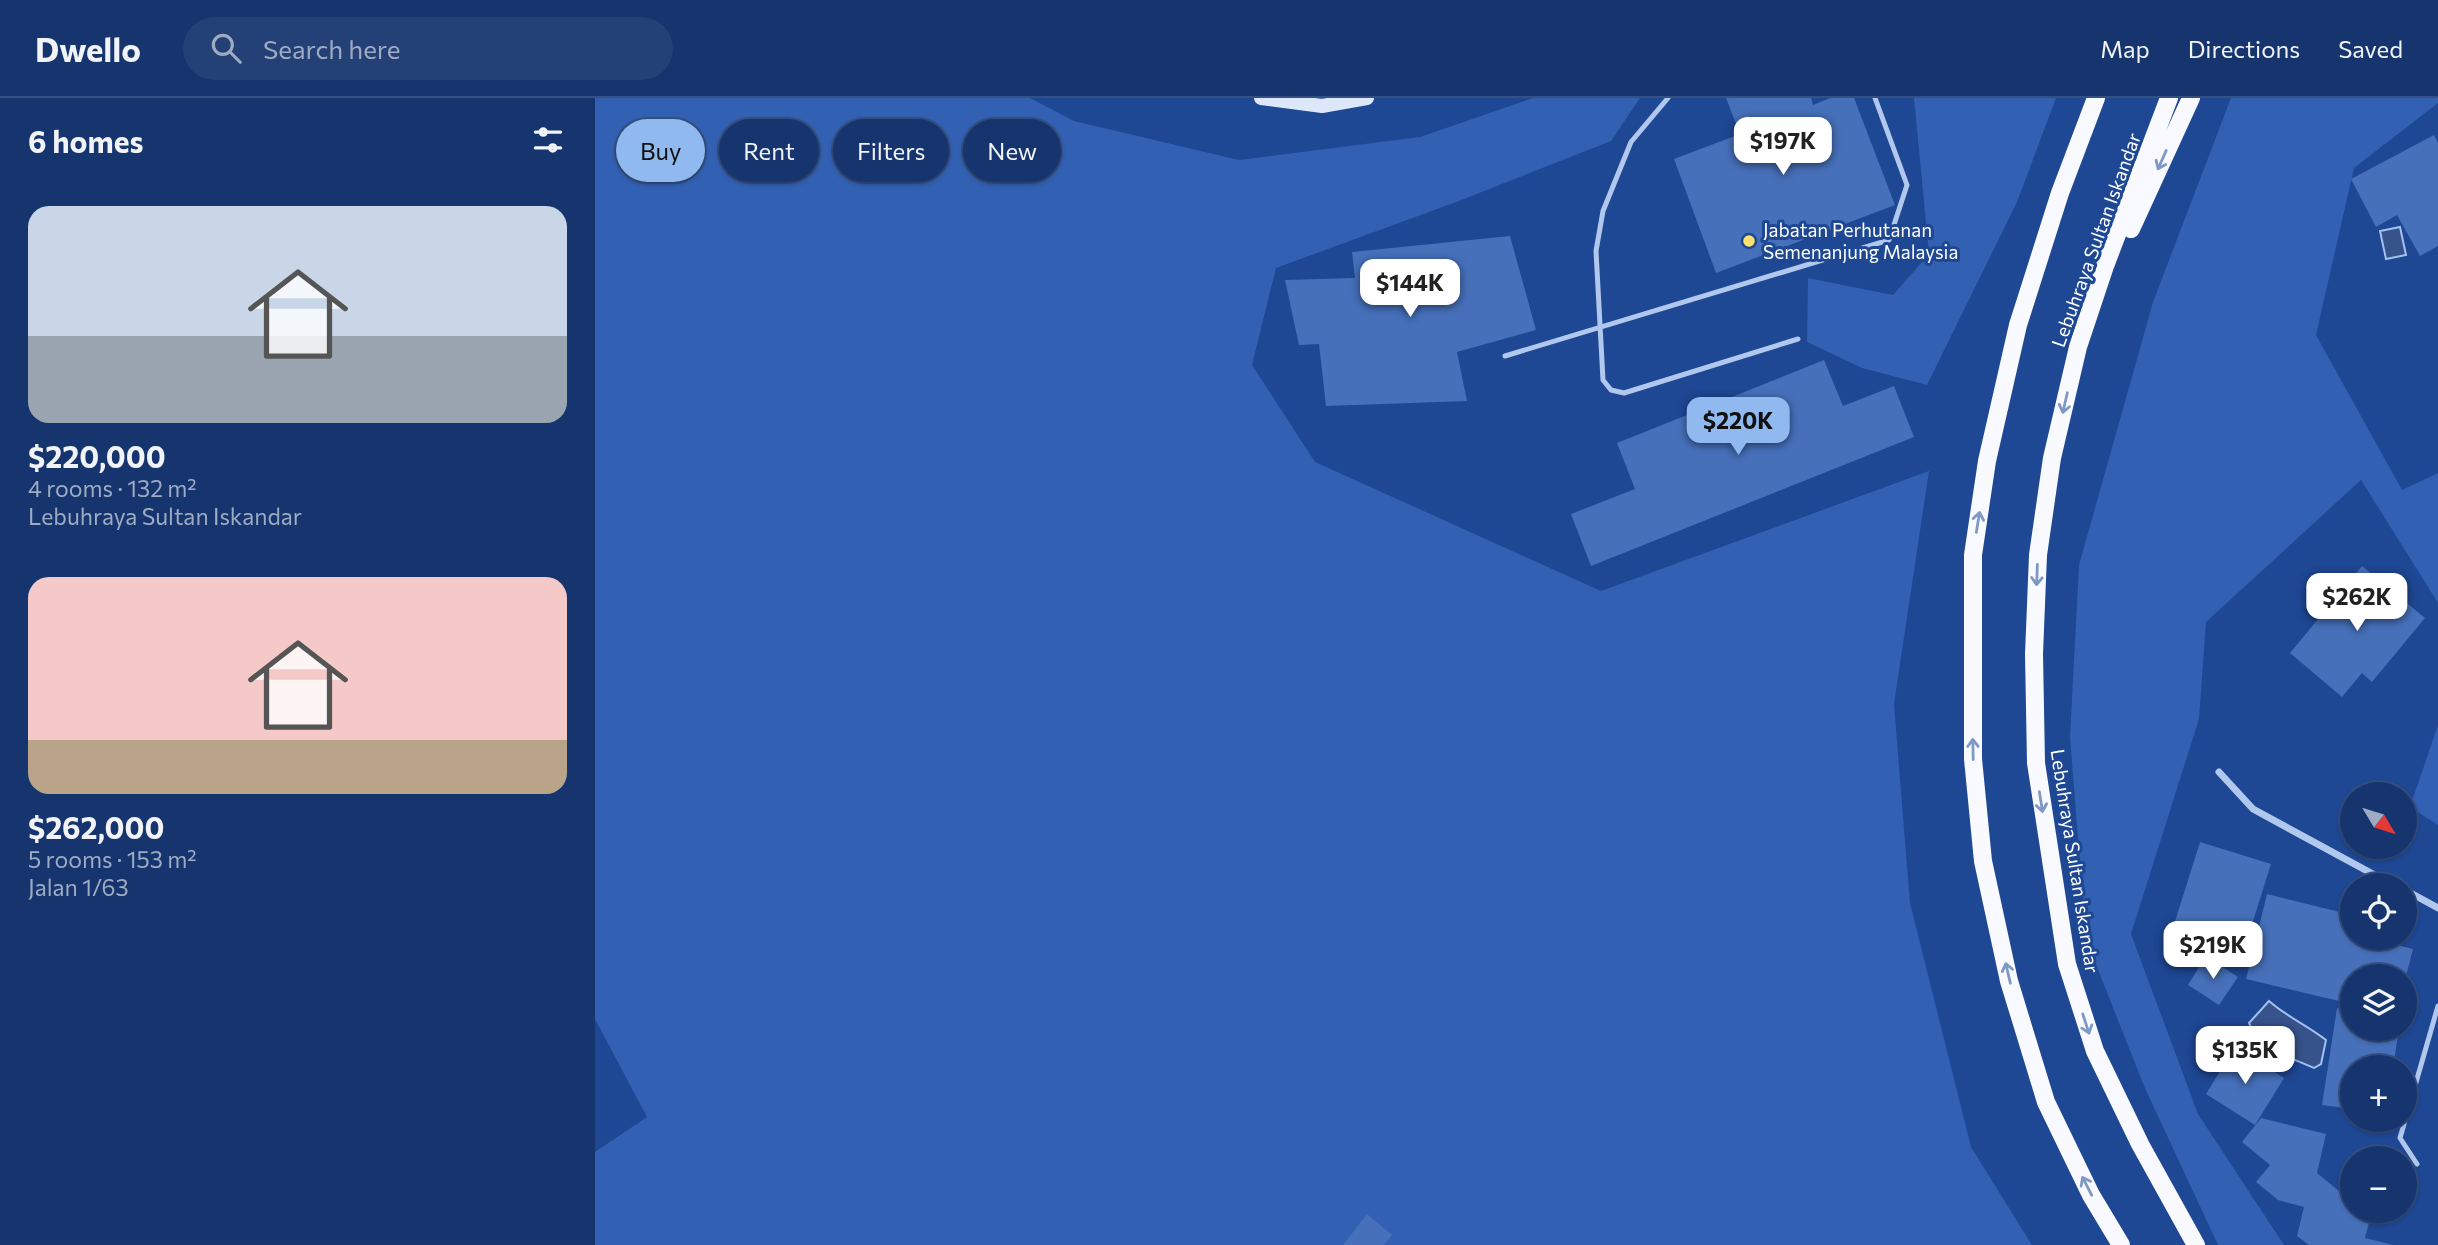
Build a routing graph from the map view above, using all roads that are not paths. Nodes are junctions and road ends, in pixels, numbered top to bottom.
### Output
1 (1261, 98) edge
2 (1367, 98) edge
3 (1668, 98) edge
4 (1875, 98) edge
5 (2096, 98) edge
6 (2169, 98) edge
7 (2190, 98) edge
8 (1599, 328) junction
9 (1798, 339) dead end
10 (2078, 347) junction
11 (1505, 356) dead end
12 (2219, 772) dead end
13 (2371, 873) edge
14 (2417, 897) edge
15 (2438, 908) edge
16 (2438, 1006) edge
17 (2405, 1146) edge
18 (2121, 1245) edge
19 (2196, 1245) edge

1 - 2 street
3 - 8 lane
4 - 8 lane
18 -> 5 main road
6 - 10 main road, Lebuhraya Sultan Iskandar
7 -> 10 main road
8 - 9 lane
8 - 11 lane
10 -> 19 main road, Lebuhraya Sultan Iskandar
12 - 13 street
14 - 15 street
16 - 17 lane

